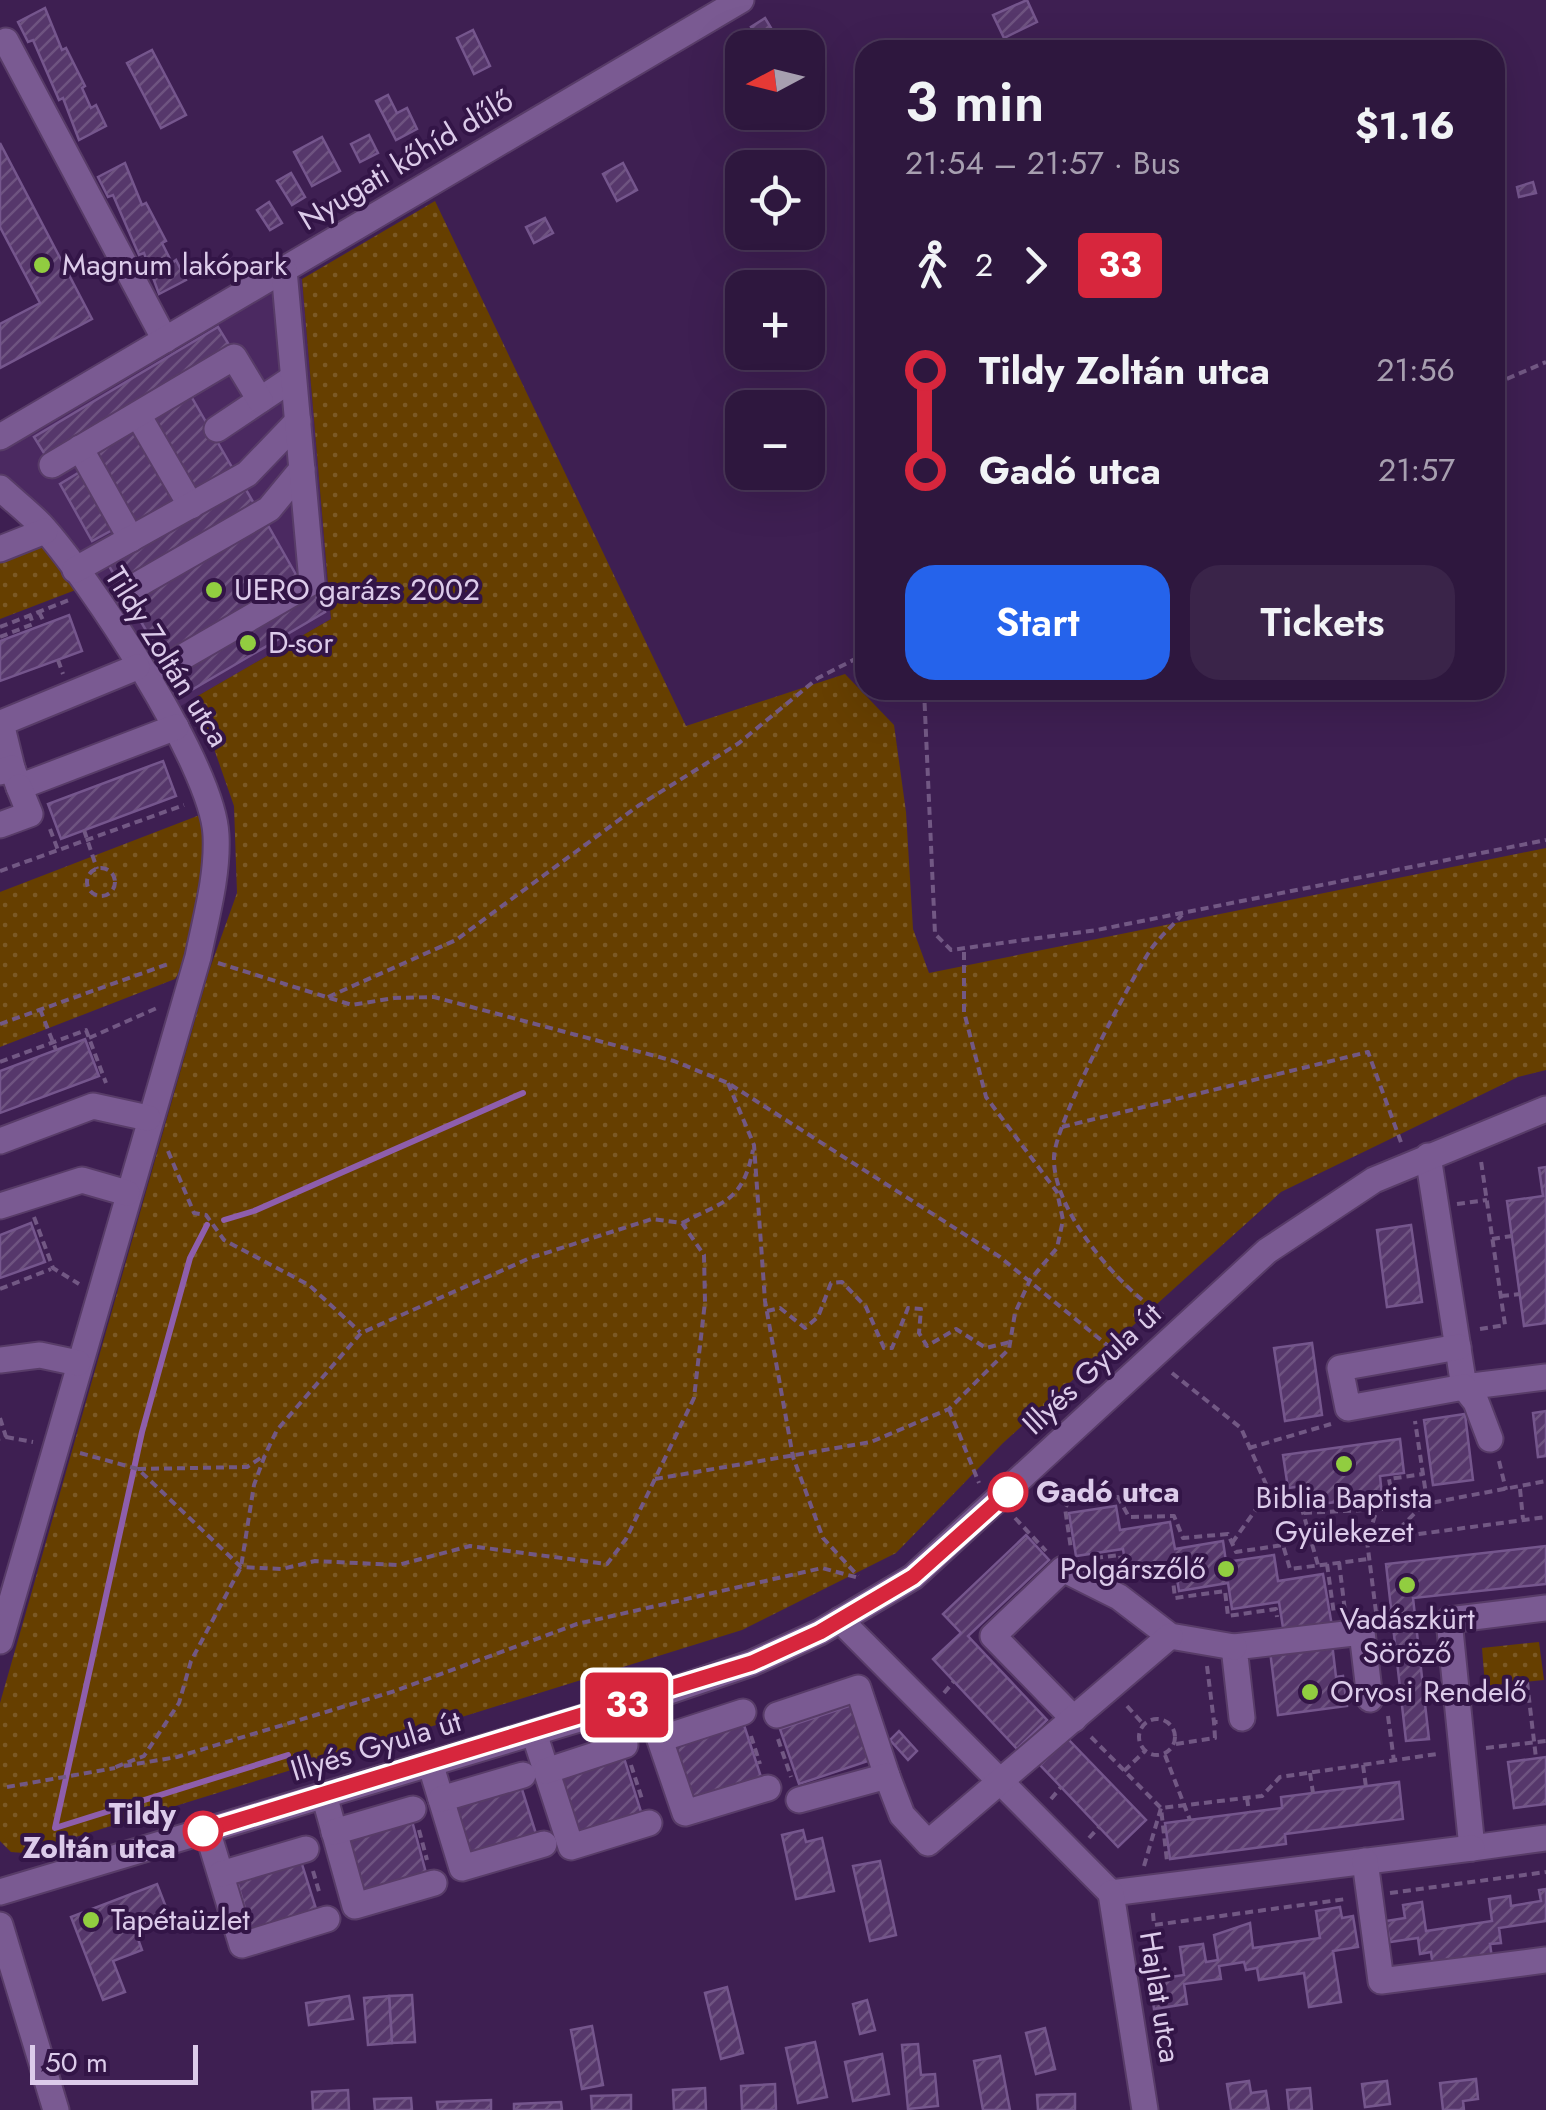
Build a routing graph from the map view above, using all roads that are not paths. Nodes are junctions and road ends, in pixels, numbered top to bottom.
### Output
1 (741, 0) edge
2 (6, 41) dead end
3 (284, 270) junction
4 (165, 340) junction
5 (294, 378) junction
6 (260, 400) junction
7 (138, 414) junction
8 (298, 421) junction
9 (4, 429) edge
10 (218, 429) dead end
11 (80, 448) junction
12 (52, 466) dead end
13 (302, 469) junction
14 (0, 488) edge
15 (191, 506) junction
16 (45, 531) junction
17 (131, 539) junction
18 (0, 549) edge
19 (75, 570) junction
20 (125, 592) dead end
21 (167, 666) dead end
22 (138, 667) junction
23 (176, 727) junction
24 (10, 776) edge
25 (0, 825) edge
26 (1546, 1109) edge
27 (146, 1127) junction
28 (0, 1141) edge
29 (1421, 1161) junction
30 (127, 1193) junction
31 (0, 1206) edge
32 (1456, 1340) junction
33 (0, 1360) edge
34 (78, 1363) junction
35 (1546, 1378) edge
36 (1464, 1387) junction
37 (1490, 1440) dead end
38 (1546, 1608) edge
39 (840, 1620) junction
40 (1170, 1636) junction
41 (0, 1641) edge
42 (1234, 1647) junction
43 (646, 1699) junction
44 (1370, 1699) dead end
45 (743, 1712) road end
46 (777, 1715) dead end
47 (1242, 1718) road end
48 (1081, 1727) junction
49 (534, 1732) junction
50 (660, 1739) junction
51 (625, 1745) road end
52 (430, 1764) junction
53 (535, 1773) junction
54 (886, 1776) junction
55 (1000, 1782) junction
56 (768, 1788) road end
57 (324, 1795) junction
58 (441, 1799) junction
59 (798, 1800) dead end
60 (413, 1809) road end
61 (649, 1823) road end
62 (207, 1830) junction
63 (334, 1832) junction
64 (1546, 1838) edge
65 (544, 1844) dead end
66 (1472, 1848) junction
67 (306, 1849) road end
68 (1365, 1861) junction
69 (221, 1874) junction
70 (434, 1884) road end
71 (1142, 1890) junction
72 (0, 1892) edge
73 (327, 1919) road end
74 (0, 1925) edge
75 (1546, 1960) edge
76 (56, 2110) edge
77 (1145, 2110) edge

1 - 3 street, Nyugati kőhíd dűlő
2 - 4 street
3 - 4 street, Nyugati kőhíd dűlő
3 - 5 street
4 - 9 street, Nyugati kőhíd dűlő
5 - 6 street
5 - 8 street
6 - 7 street
6 - 10 street
7 - 11 street
7 - 15 street
8 - 13 street
8 - 15 street
11 - 12 street
11 - 17 street
13 - 20 street
13 - 21 street
14 - 16 street, Tildy Zoltán utca
15 - 17 street
16 - 18 street
16 - 19 street, Tildy Zoltán utca
17 - 19 street
19 - 22 street, Tildy Zoltán utca
22 - 23 street, Tildy Zoltán utca
22 - 24 street
23 - 24 street
23 - 27 street, Tildy Zoltán utca
24 - 25 street
26 - 29 street, Illyés Gyula út
27 - 28 street
27 - 30 street, Tildy Zoltán utca
29 - 32 street
29 - 39 street, Illyés Gyula út
30 - 31 street
30 - 34 street, Tildy Zoltán utca
32 - 36 street
32 - 36 street
33 - 34 street
34 - 41 street, Tildy Zoltán utca
35 - 36 street
36 - 37 street
38 - 66 street
39 - 43 street, Illyés Gyula út
39 - 55 street
40 - 42 street
40 - 48 street
40 - 48 street
42 - 44 street
42 - 47 street
43 - 49 street, Illyés Gyula út
43 - 50 street
45 - 50 street
46 - 54 street
48 - 55 street
49 - 52 street, Illyés Gyula út
49 - 53 street
50 - 56 street
51 - 53 street
52 - 57 street, Illyés Gyula út
52 - 58 street
53 - 58 street
53 - 61 street
54 - 55 street
54 - 59 street
55 - 71 street
57 - 62 street, Illyés Gyula út
57 - 63 street
58 - 65 street
60 - 63 street
62 - 69 street
62 - 72 street, Illyés Gyula út
63 - 70 street
64 - 66 street
66 - 68 street
67 - 69 street
68 - 71 street
68 - 75 street
69 - 73 street
71 - 77 street, Hajlat utca
74 - 76 street

